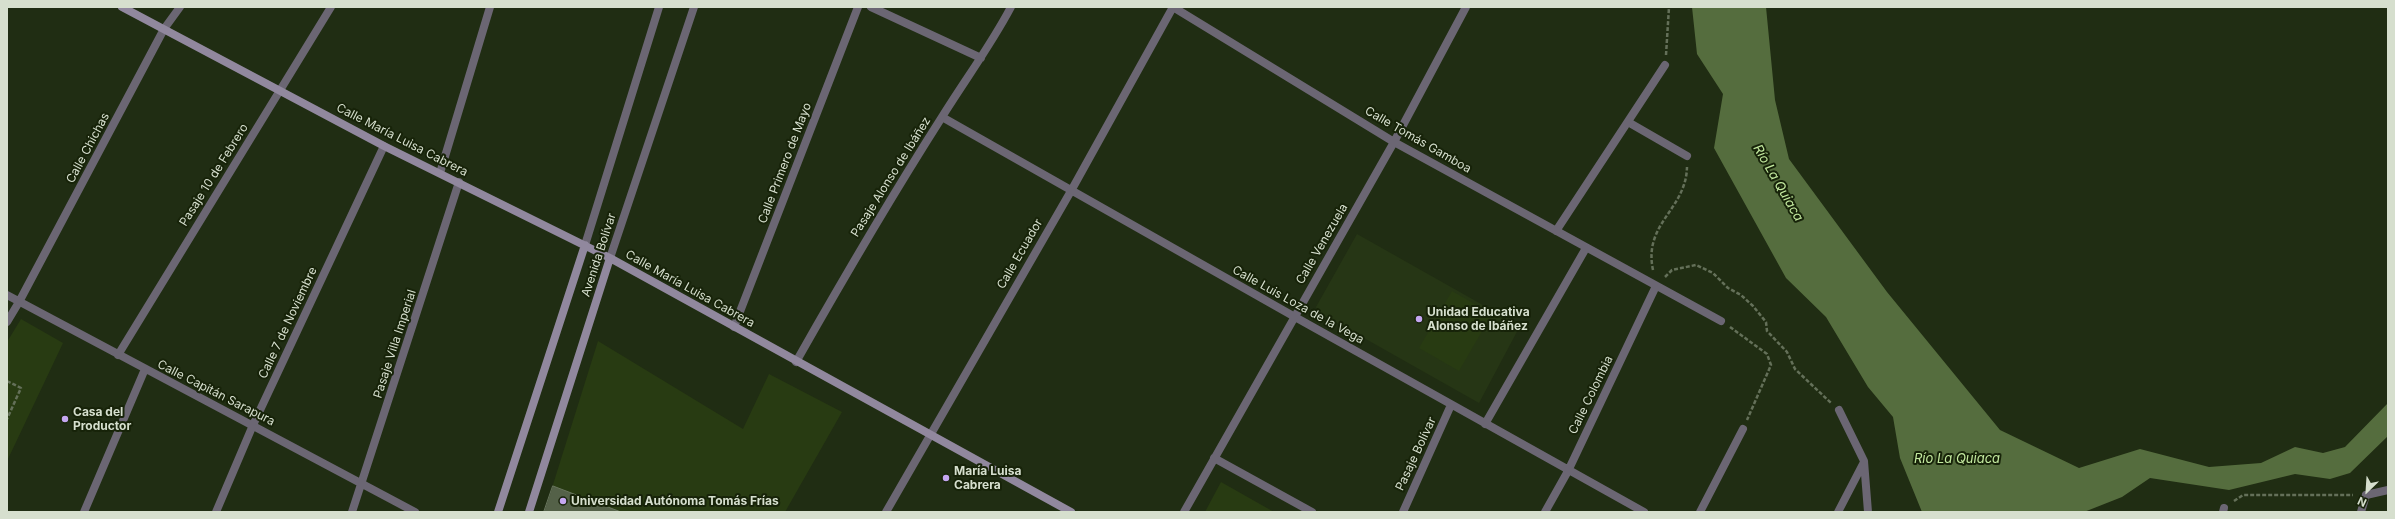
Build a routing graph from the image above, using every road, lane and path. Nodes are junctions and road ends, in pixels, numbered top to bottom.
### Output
1 (122, 7) edge
2 (180, 7) edge
3 (331, 7) edge
4 (490, 7) edge
5 (659, 7) edge
6 (694, 7) edge
7 (858, 7) edge
8 (872, 7) edge
9 (1011, 7) edge
10 (1173, 7) edge
11 (1466, 7) edge
12 (1669, 7) edge
13 (164, 29) junction
14 (981, 58) junction
15 (1665, 65) joint
16 (280, 91) junction
17 (942, 117) junction
18 (1628, 122) junction
19 (1394, 142) junction
20 (384, 146) junction
21 (1688, 156) joint
22 (440, 173) junction
23 (459, 182) junction
24 (1071, 191) junction
25 (1556, 231) junction
26 (585, 246) junction
27 (1586, 248) junction
28 (610, 258) junction
29 (1656, 286) junction
30 (7, 295) edge
31 (20, 302) junction
32 (1295, 317) junction
33 (1721, 321) joint
34 (7, 322) edge
35 (734, 327) junction
36 (118, 355) junction
37 (796, 362) junction
38 (145, 369) junction
39 (7, 381) edge
40 (1451, 406) junction
41 (1839, 410) joint
42 (7, 419) edge
43 (1485, 424) junction
44 (253, 425) junction
45 (1743, 429) joint
46 (929, 435) junction
47 (1214, 458) junction
48 (1864, 461) junction
49 (1568, 471) junction
50 (363, 484) junction
51 (2388, 490) edge
52 (2366, 495) junction
53 (2223, 510) edge
54 (84, 512) edge
55 (216, 512) edge
56 (352, 512) edge
57 (415, 512) edge
58 (498, 512) edge
59 (529, 512) edge
60 (886, 512) edge
61 (1071, 512) edge
62 (1184, 512) edge
63 (1312, 512) edge
64 (1403, 512) edge
65 (1545, 512) edge
66 (1644, 512) edge
67 (1700, 512) edge
68 (1838, 512) edge
69 (1868, 512) edge
70 (2361, 512) edge

1 - 13 main road, Calle María Luisa Cabrera
2 - 13 street, Calle Chichas
3 - 16 street, Pasaje 10 de Febrero
4 - 22 street
5 - 26 street, Avenida Bolívar
6 - 28 street, Avenida Bolívar
7 - 35 street, Calle Primero de Mayo
8 - 14 street
9 - 14 street, Pasaje Alonso de Ibáñez
10 - 19 street, Calle Tomás Gamboa
10 - 24 street, Calle Ecuador
11 - 19 street, Calle Venezuela
12 - 15 path
13 - 16 main road, Calle María Luisa Cabrera
13 - 31 street, Calle Chichas
14 - 17 street, Pasaje Alonso de Ibáñez
15 - 18 street
16 - 20 main road, Calle María Luisa Cabrera
16 - 36 street, Pasaje 10 de Febrero
17 - 24 street, Calle Luis Loza de la Vega
17 - 37 street, Pasaje Alonso de Ibáñez
18 - 21 street
18 - 25 street
19 - 25 street, Calle Tomás Gamboa
19 - 32 street, Calle Venezuela
20 - 22 main road, Calle María Luisa Cabrera
20 - 44 street, Calle 7 de Noviembre
21 - 29 path
22 - 23 main road, Calle María Luisa Cabrera
23 - 26 main road, Calle María Luisa Cabrera
23 - 50 street, Pasaje Villa Imperial
24 - 32 street, Calle Luis Loza de la Vega
24 - 46 street, Calle Ecuador
25 - 27 street, Calle Tomás Gamboa
26 - 28 main road, Calle María Luisa Cabrera
26 - 58 main road, Avenida Bolívar
27 - 29 street, Calle Tomás Gamboa
27 - 43 street
28 - 35 main road, Calle María Luisa Cabrera
28 - 59 main road, Avenida Bolívar
29 - 33 street, Calle Tomás Gamboa
29 - 41 path
29 - 49 street, Calle Colombia
30 - 31 street, Calle Capitán Sarapura
31 - 34 street, Calle Chichas
31 - 36 street, Calle Capitán Sarapura
32 - 40 street, Calle Luis Loza de la Vega
32 - 47 street, Calle Venezuela
33 - 45 path
35 - 37 main road, Calle María Luisa Cabrera
36 - 38 street, Calle Capitán Sarapura
37 - 46 main road, Calle María Luisa Cabrera
38 - 44 street, Calle Capitán Sarapura
38 - 54 street
39 - 42 path
40 - 43 street, Calle Luis Loza de la Vega
40 - 64 street, Pasaje Bolívar
41 - 48 street
43 - 49 street, Calle Luis Loza de la Vega
44 - 50 street, Calle Capitán Sarapura
44 - 55 street, Calle 7 de Noviembre
45 - 67 street
46 - 60 street, Calle Ecuador
46 - 61 main road, Calle María Luisa Cabrera
47 - 62 street, Calle Venezuela
47 - 63 street
48 - 68 street
48 - 69 street
49 - 65 street, Calle Colombia
49 - 66 street, Calle Luis Loza de la Vega
50 - 56 street, Pasaje Villa Imperial
50 - 57 street, Calle Capitán Sarapura
51 - 52 street
52 - 53 path
52 - 70 street

